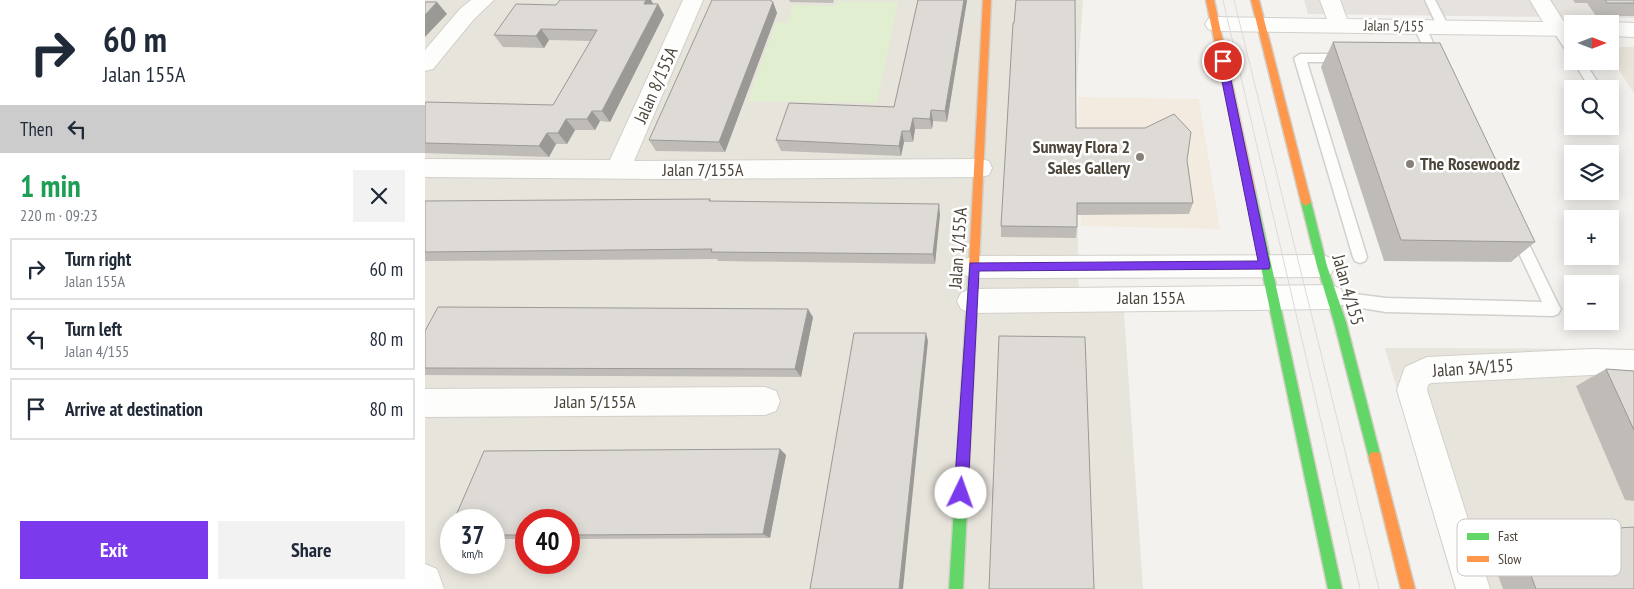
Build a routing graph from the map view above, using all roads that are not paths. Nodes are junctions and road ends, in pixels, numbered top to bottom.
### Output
1 (484, 0) edge
2 (693, 0) edge
3 (987, 0) edge
4 (1210, 0) edge
5 (1255, 0) edge
6 (1330, 0) edge
7 (1430, 0) edge
8 (1540, 0) edge
9 (1215, 24) junction
10 (1262, 24) junction
11 (1339, 25) junction
12 (1420, 27) junction
13 (1443, 27) junction
14 (1564, 28) edge
15 (1564, 29) edge
16 (1619, 29) edge
17 (1634, 30) edge
18 (1357, 58) edge
19 (1432, 61) edge
20 (425, 64) edge
21 (425, 168) edge
22 (980, 168) junction
23 (618, 170) junction
24 (1511, 220) edge
25 (1360, 257) dead end
26 (974, 266) junction
27 (1265, 266) junction
28 (1322, 266) junction
29 (1331, 297) junction
30 (1273, 298) junction
31 (971, 301) junction
32 (1634, 363) edge
33 (765, 401) dead end
34 (425, 404) edge
35 (1457, 536) edge
36 (1469, 576) edge
37 (425, 581) edge
38 (427, 589) edge
39 (956, 589) edge
40 (1335, 589) edge
41 (1408, 589) edge
42 (1473, 589) edge

1 - 20 street
2 - 23 street, Jalan 8/155A
3 - 22 street, Jalan 1/155A
4 - 9 street
5 - 10 street, Jalan 4/155
6 - 11 street
7 - 13 lane
8 - 14 street
9 - 10 street, Jalan 5/155
9 - 27 street
10 - 11 street, Jalan 5/155
10 - 28 street, Jalan 4/155
11 - 12 street, Jalan 5/155
12 - 13 street, Jalan 5/155
12 - 19 lane
13 - 15 street, Jalan 5/155
16 - 17 street
18 - 25 lane
21 - 23 street, Jalan 7/155A
22 - 23 street, Jalan 7/155A
22 - 26 street, Jalan 1/155A
24 - 29 lane
26 - 27 street, Jalan 155A
26 - 31 street, Jalan 1/155A
27 - 28 street, Jalan 155A
27 - 30 street
28 - 29 street, Jalan 4/155
29 - 30 street, Jalan 155A
29 - 41 street, Jalan 4/155
30 - 31 street, Jalan 155A
30 - 40 street
31 - 39 street, Jalan 1/155A
32 - 35 street, Jalan 3A/155
33 - 34 street, Jalan 5/155A
36 - 42 street, Jalan 3A/155
37 - 38 street

